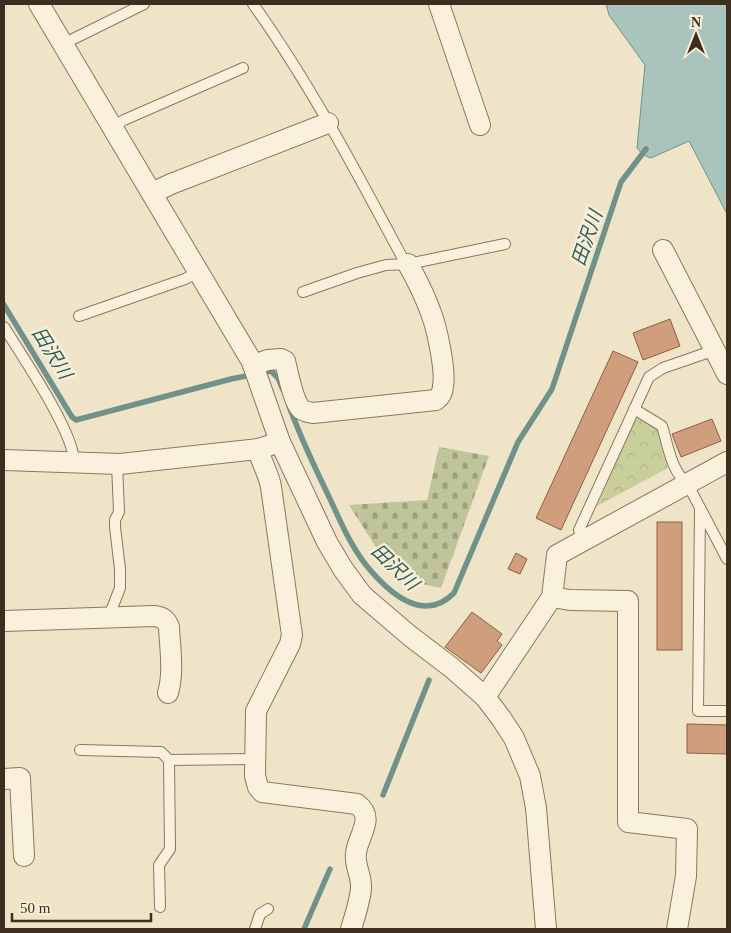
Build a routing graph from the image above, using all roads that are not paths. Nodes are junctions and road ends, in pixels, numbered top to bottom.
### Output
1 (39, 4) edge
2 (144, 4) edge
3 (253, 4) edge
4 (439, 4) edge
5 (63, 44) junction
6 (243, 68) dead end
7 (328, 123) junction
8 (480, 125) dead end
9 (113, 127) junction
10 (152, 193) junction
11 (505, 244) dead end
12 (663, 250) dead end
13 (408, 264) junction
14 (198, 272) junction
15 (303, 292) dead end
16 (79, 316) dead end
17 (4, 327) edge
18 (715, 350) junction
19 (253, 365) junction
20 (727, 374) edge
21 (634, 409) junction
22 (280, 442) junction
23 (258, 449) junction
24 (4, 460) edge
25 (74, 462) junction
26 (727, 462) edge
27 (117, 464) junction
28 (687, 483) junction
29 (700, 508) junction
30 (583, 541) junction
31 (727, 559) edge
32 (552, 597) junction
33 (110, 618) junction
34 (4, 621) edge
35 (168, 693) dead end
36 (485, 697) junction
37 (727, 711) edge
38 (80, 750) dead end
39 (254, 759) junction
40 (169, 760) junction
41 (4, 779) edge
42 (24, 856) dead end
43 (160, 907) dead end
44 (268, 909) dead end
45 (255, 929) edge
46 (351, 929) edge
47 (546, 929) edge
48 (677, 929) edge

1 - 5 street
2 - 5 lane
3 - 7 lane
4 - 8 street
5 - 9 street
6 - 9 lane
7 - 10 street
7 - 13 lane
9 - 10 street
10 - 14 street
11 - 13 lane
12 - 18 street
13 - 15 lane
13 - 19 street
14 - 16 lane
14 - 19 street
17 - 25 lane
18 - 20 street
18 - 21 lane
19 - 22 street
21 - 28 lane
21 - 30 lane
22 - 23 street
22 - 36 street
23 - 27 street
23 - 39 street
24 - 25 street
25 - 27 street
26 - 28 street
27 - 33 lane
28 - 29 lane
28 - 30 street
29 - 31 lane
29 - 37 lane
30 - 32 street
32 - 36 street
32 - 48 street
33 - 34 street
33 - 35 street
36 - 47 street
38 - 40 lane
39 - 40 lane
39 - 46 street
40 - 43 lane
41 - 42 street
44 - 45 lane

